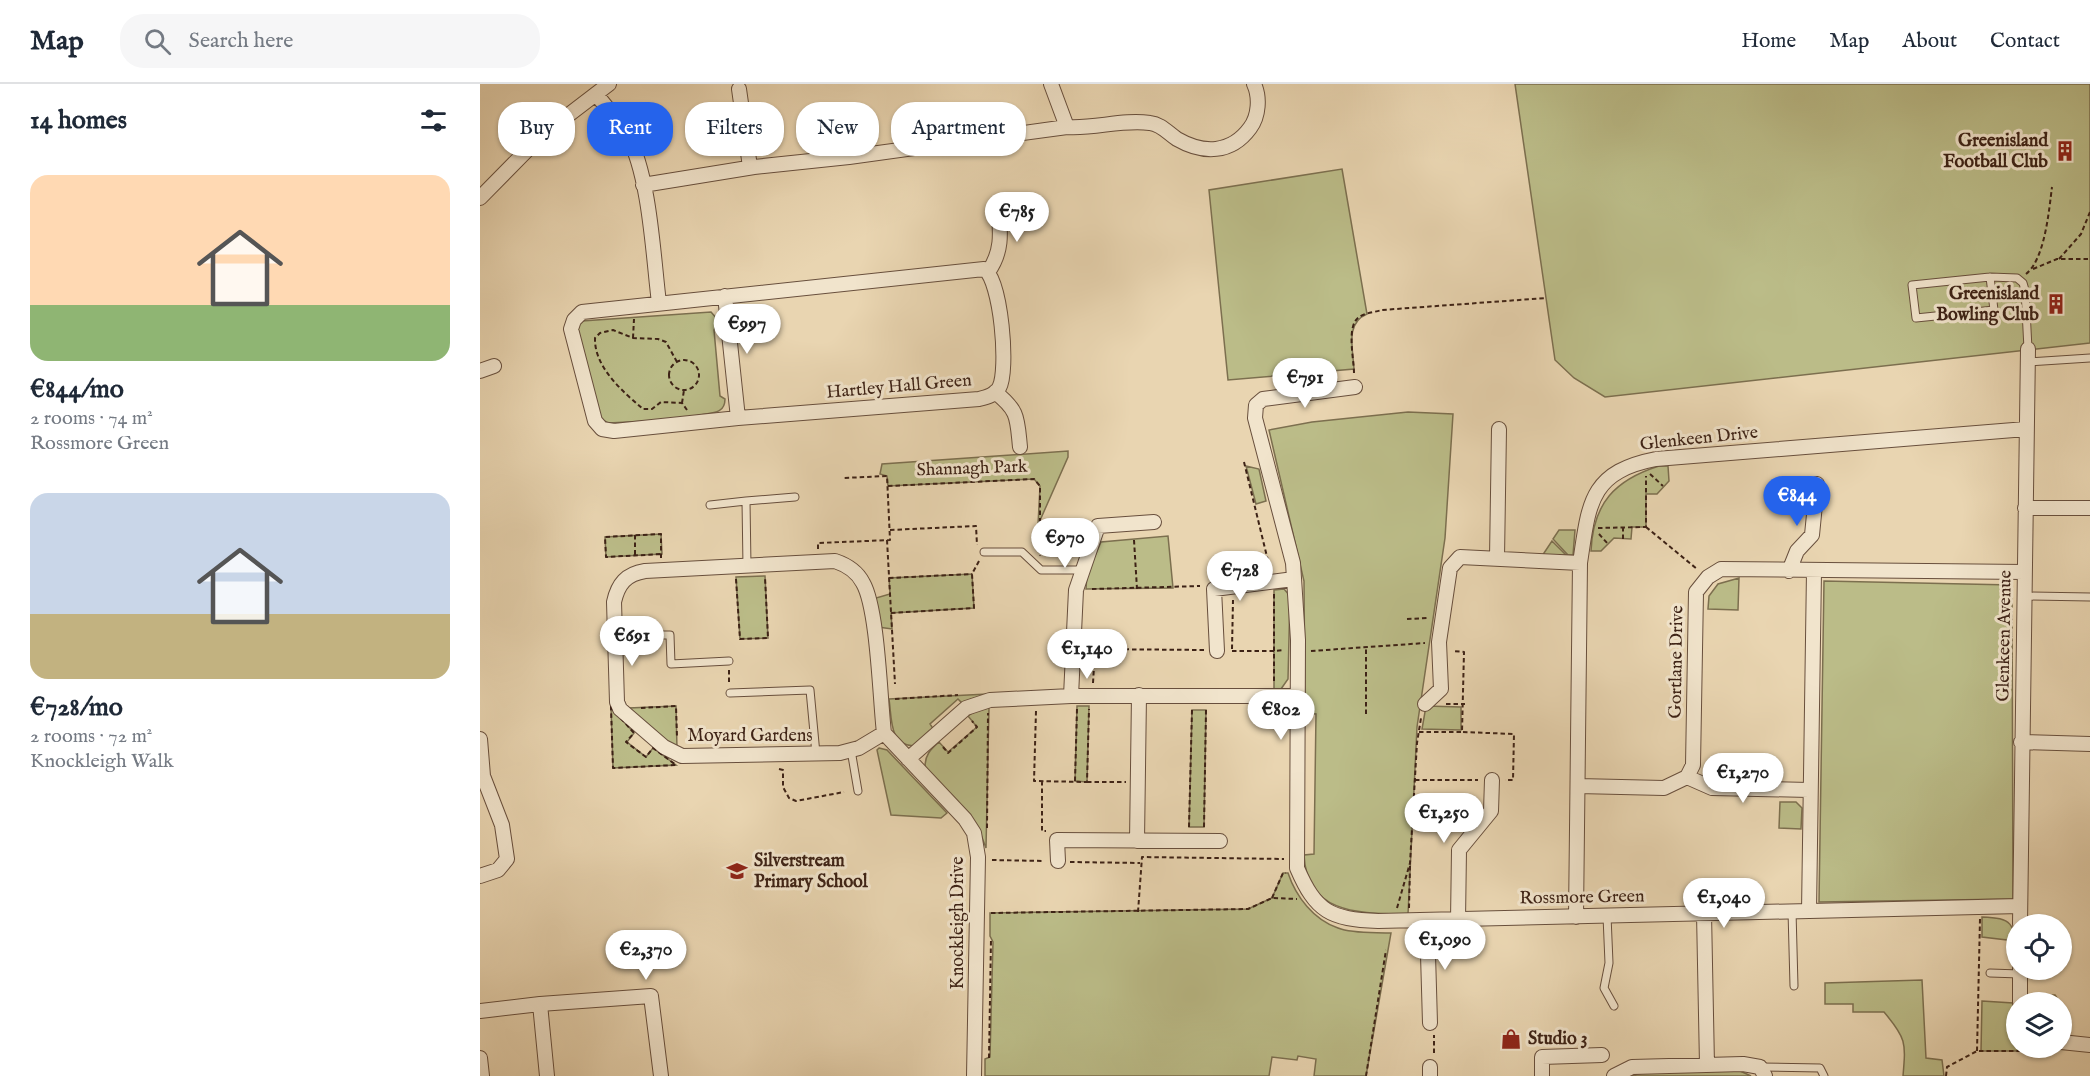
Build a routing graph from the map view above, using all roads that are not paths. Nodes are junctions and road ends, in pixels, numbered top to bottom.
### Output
1 (609, 84) edge
2 (1051, 84) edge
3 (1254, 84) edge
4 (739, 89) dead end
5 (596, 94) junction
6 (1067, 127) junction
7 (750, 167) junction
8 (643, 185) junction
9 (483, 189) edge
10 (998, 203) dead end
11 (988, 272) junction
12 (1990, 277) junction
13 (725, 296) junction
14 (659, 303) junction
15 (2028, 355) junction
16 (2090, 358) edge
17 (494, 366) dead end
18 (480, 371) edge
19 (1355, 387) road end
20 (995, 392) junction
21 (738, 418) junction
22 (1499, 429) dead end
23 (2026, 429) junction
24 (1020, 447) dead end
25 (1817, 484) dead end
26 (795, 497) dead end
27 (746, 501) junction
28 (710, 505) dead end
29 (2025, 508) junction
30 (2090, 508) edge
31 (1154, 522) dead end
32 (984, 552) road end
33 (1497, 558) junction
34 (1580, 563) junction
35 (741, 566) junction
36 (1081, 570) junction
37 (1789, 571) junction
38 (1814, 571) junction
39 (2025, 572) junction
40 (1294, 579) junction
41 (2024, 596) junction
42 (2090, 597) edge
43 (615, 635) junction
44 (1217, 651) road end
45 (729, 661) road end
46 (730, 693) road end
47 (1139, 695) junction
48 (1298, 696) junction
49 (1074, 701) junction
50 (1425, 704) road end
51 (884, 734) junction
52 (480, 739) edge
53 (2021, 742) junction
54 (2090, 744) edge
55 (851, 750) junction
56 (816, 754) junction
57 (908, 759) junction
58 (1687, 777) junction
59 (1492, 780) road end
60 (1578, 786) junction
61 (1809, 790) junction
62 (858, 791) dead end
63 (1137, 841) junction
64 (1220, 841) dead end
65 (1058, 861) dead end
66 (480, 876) edge
67 (2020, 906) junction
68 (1792, 911) junction
69 (1809, 911) junction
70 (1704, 914) junction
71 (2020, 914) edge
72 (1607, 916) junction
73 (1576, 917) junction
74 (1427, 920) junction
75 (1458, 920) junction
76 (2006, 972) edge
77 (1990, 973) dead end
78 (1794, 986) dead end
79 (540, 1004) junction
80 (1614, 1006) dead end
81 (480, 1011) edge
82 (1430, 1023) road end
83 (2072, 1043) edge
84 (2090, 1045) edge
85 (1602, 1055) dead end
86 (480, 1058) edge
87 (1707, 1065) junction
88 (1762, 1071) edge
89 (482, 1076) edge
90 (547, 1076) edge
91 (661, 1076) edge
92 (974, 1076) edge
93 (1542, 1076) edge
94 (1614, 1076) edge
95 (1824, 1076) edge

1 - 5 street
2 - 6 street
3 - 6 street
4 - 7 street
5 - 8 street
5 - 9 street
6 - 7 street
7 - 8 street
8 - 14 street
10 - 11 street
11 - 13 street, Hartley Hall Green
11 - 20 street, Hartley Hall Green
12 - 12 lane
12 - 15 lane
13 - 14 street, Hartley Hall Green
13 - 21 street
14 - 21 street, Hartley Hall Green
15 - 16 lane
15 - 23 street, Glenkeen Avenue
17 - 18 street
19 - 40 street, Rossmore Green
20 - 21 street, Hartley Hall Green
20 - 24 street
22 - 33 street
23 - 29 street, Glenkeen Avenue
23 - 34 street, Glenkeen Drive
25 - 37 street
26 - 27 lane
27 - 28 lane
27 - 35 lane
29 - 30 street
29 - 39 street, Glenkeen Avenue
31 - 36 street
32 - 36 lane
33 - 34 street
33 - 50 street
34 - 60 street, Glenkeen Drive
35 - 43 street
35 - 51 street
36 - 49 street
37 - 38 street, Gortlane Drive
37 - 58 street, Gortlane Drive
38 - 39 street, Gortlane Drive
38 - 61 street
39 - 41 street, Glenkeen Avenue
40 - 44 street
40 - 48 street, Rossmore Green
41 - 42 lane
41 - 53 street, Glenkeen Avenue
43 - 45 lane
43 - 56 street, Moyard Gardens
46 - 56 lane
47 - 48 street
47 - 49 street
47 - 63 street
48 - 74 street, Rossmore Green
49 - 57 street
51 - 55 street, Moyard Gardens
51 - 57 street, Knockleigh Drive
52 - 66 street
53 - 54 street
53 - 67 street, Glenkeen Avenue
55 - 56 street, Moyard Gardens
55 - 62 lane
57 - 92 street, Knockleigh Drive
58 - 60 street
58 - 61 street
59 - 75 street
60 - 73 street, Glenkeen Drive
61 - 69 street
63 - 64 street
63 - 65 street
67 - 69 street, Rossmore Green
67 - 71 street, Glenkeen Avenue
68 - 69 street, Rossmore Green
68 - 70 street, Rossmore Green
68 - 78 lane
70 - 72 street, Rossmore Green
70 - 87 street
72 - 73 street, Rossmore Green
72 - 80 lane
73 - 75 street, Rossmore Green
74 - 75 street, Rossmore Green
74 - 82 street
76 - 77 lane
79 - 81 street
79 - 90 street
79 - 91 street
83 - 84 street
85 - 93 street
86 - 89 street
87 - 88 street
87 - 94 street
88 - 95 lane

